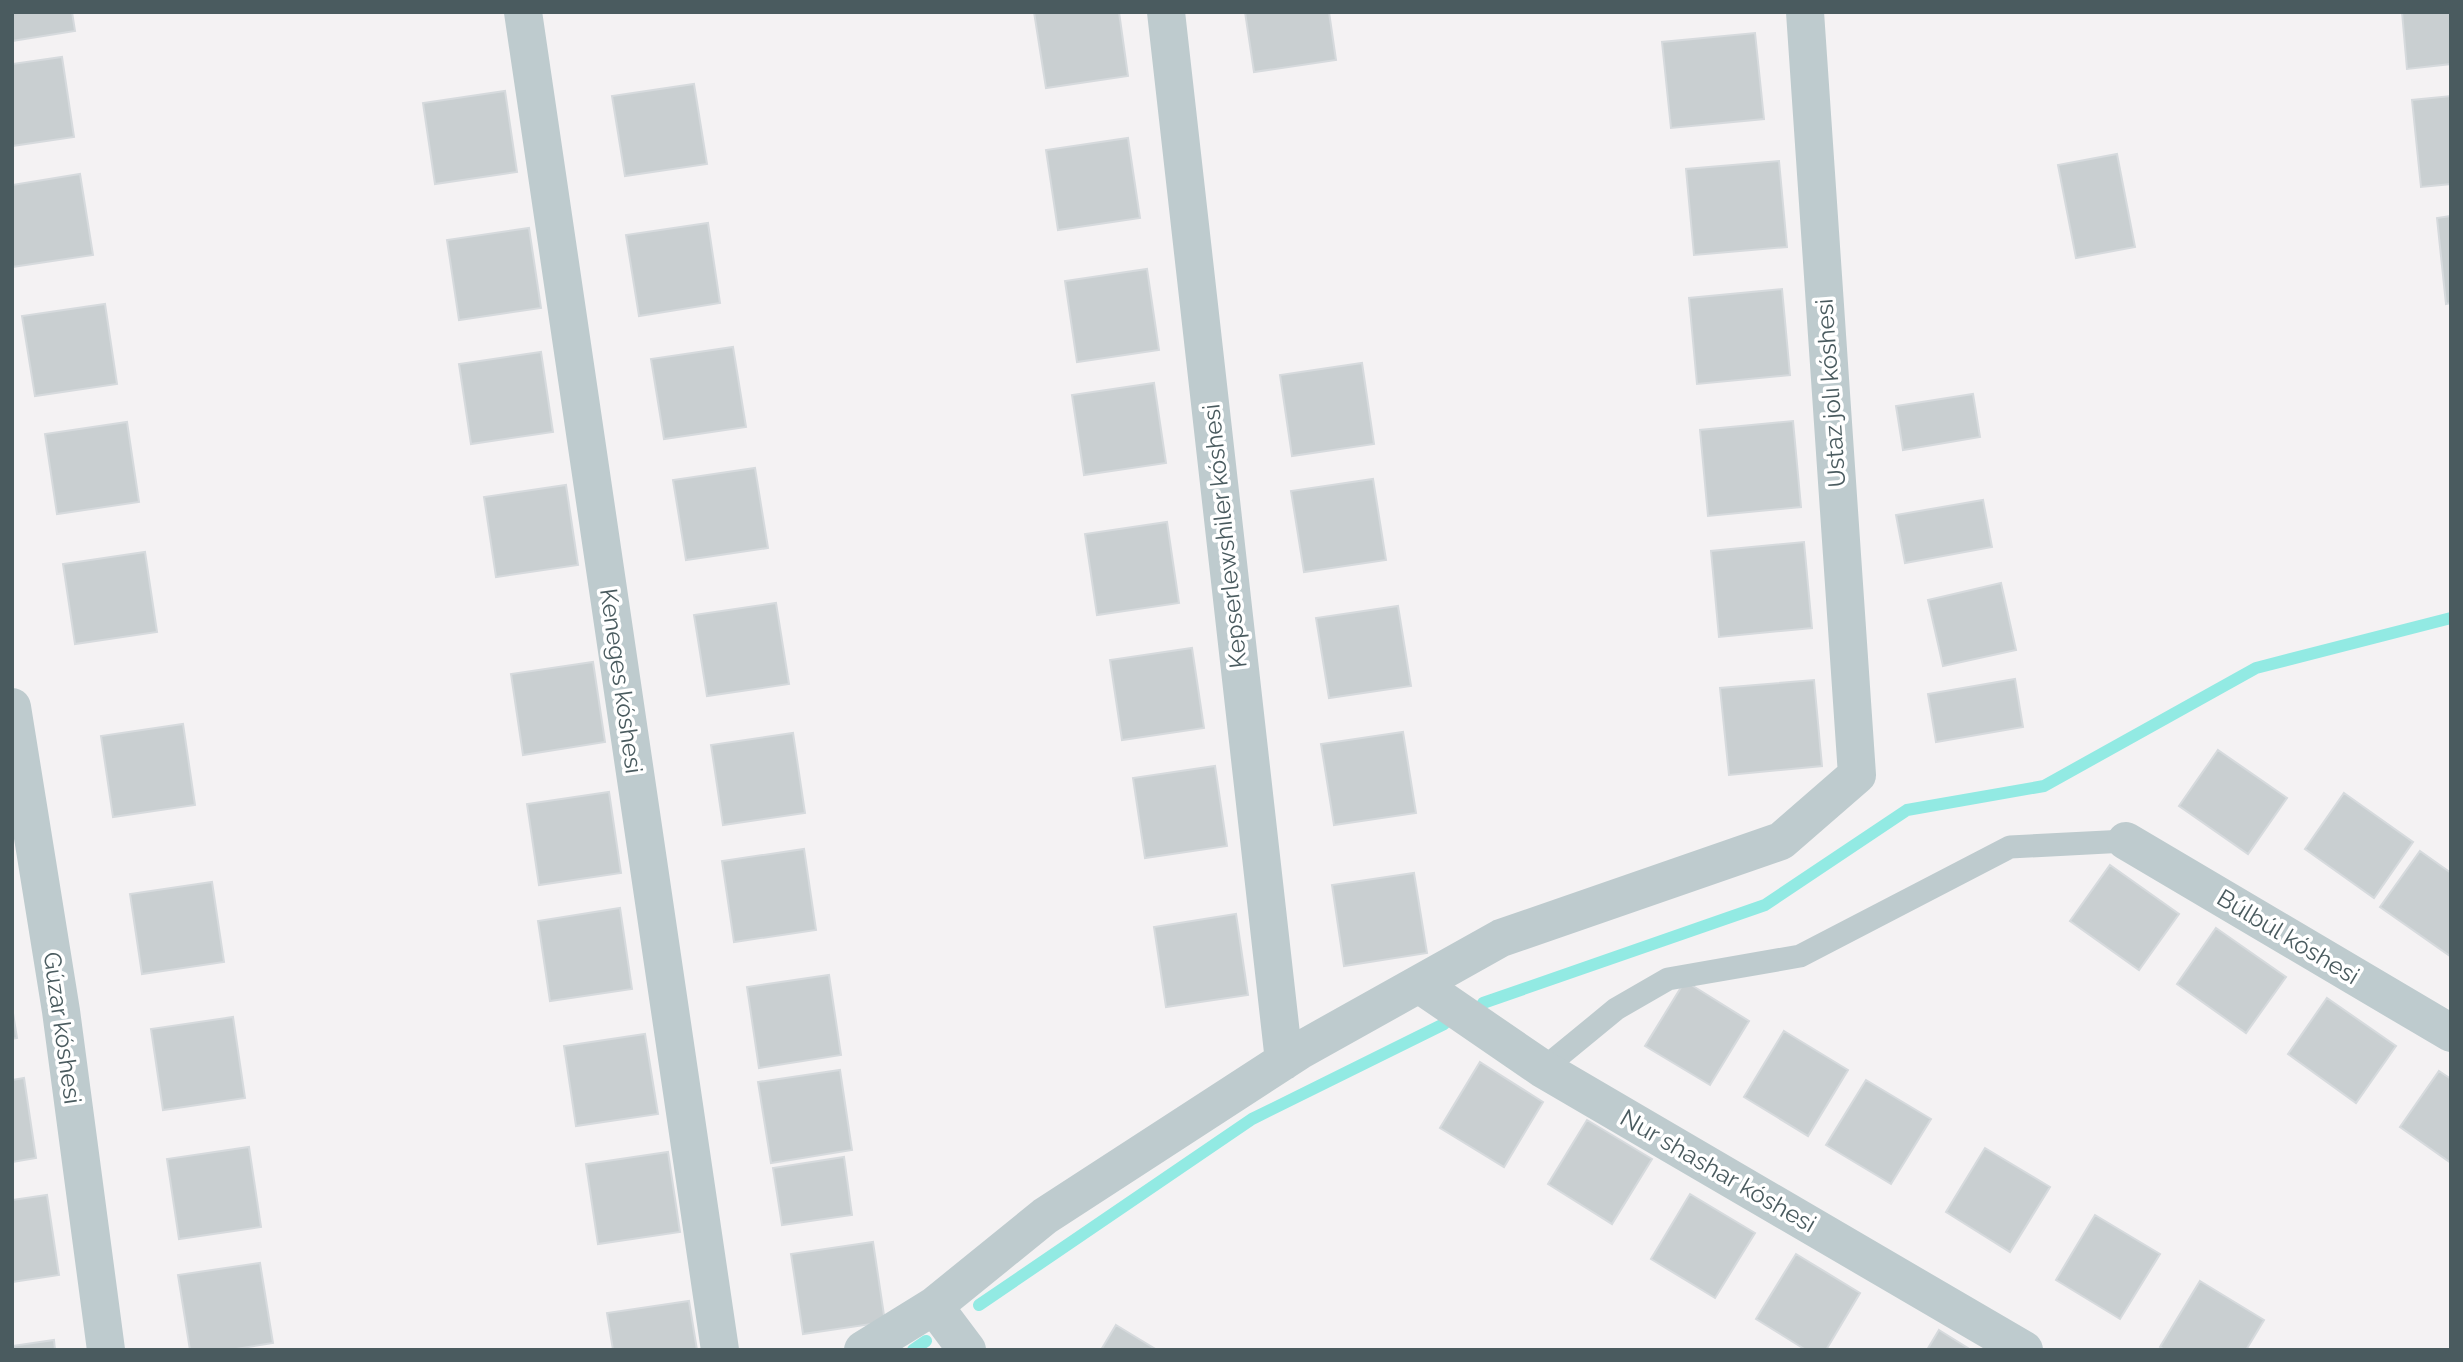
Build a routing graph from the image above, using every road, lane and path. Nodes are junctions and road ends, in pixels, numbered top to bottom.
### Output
1 (523, 12) edge
2 (1166, 12) edge
3 (1805, 12) edge
4 (12, 707) edge
5 (2126, 841) joint
6 (1419, 984) junction
7 (2451, 1033) edge
8 (1284, 1061) junction
9 (1543, 1069) junction
10 (934, 1306) junction
11 (106, 1350) edge
12 (720, 1350) edge
13 (863, 1350) edge
14 (967, 1350) edge
15 (2024, 1350) edge

1 - 12 street, Keneges kóshesi
2 - 8 street, Kepserlewshiler kóshesi
3 - 6 street, Ustaz jolı kóshesi
4 - 11 street, Gúzar kóshesi
5 - 7 street, Búlbúl kóshesi
5 - 9 lane
6 - 8 street
6 - 9 street, Nur shashar kóshesi
8 - 10 street
9 - 15 street, Nur shashar kóshesi
10 - 13 street
10 - 14 street

